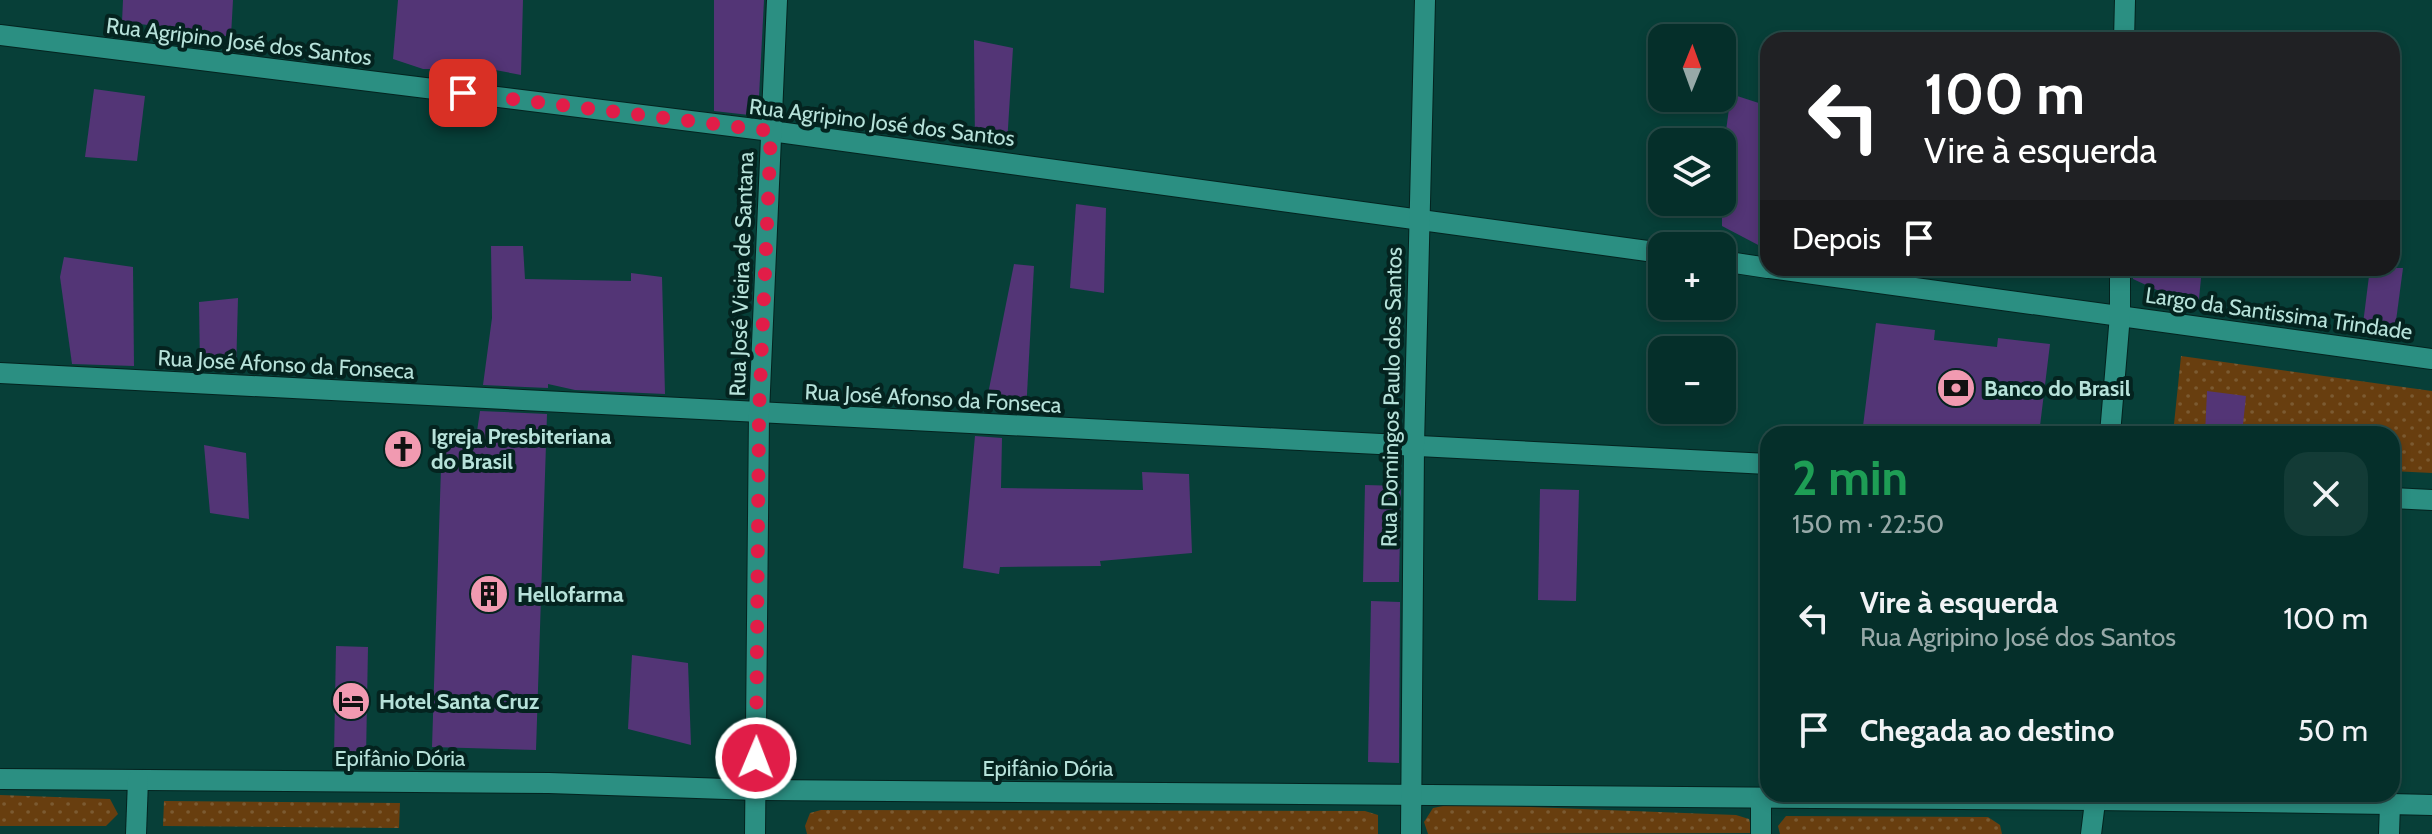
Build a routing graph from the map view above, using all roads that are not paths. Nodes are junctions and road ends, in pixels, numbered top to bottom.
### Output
1 (777, 0) edge
2 (1425, 0) edge
3 (2125, 0) edge
4 (2124, 32) edge
5 (0, 35) edge
6 (771, 131) junction
7 (1418, 221) junction
8 (1648, 251) edge
9 (1736, 263) edge
10 (1760, 267) edge
11 (1829, 276) edge
12 (2120, 276) edge
13 (2120, 315) junction
14 (2432, 359) edge
15 (0, 373) edge
16 (759, 413) junction
17 (2111, 426) edge
18 (1414, 445) junction
19 (1760, 464) edge
20 (2400, 498) edge
21 (2432, 500) edge
22 (0, 779) edge
23 (138, 780) junction
24 (756, 790) junction
25 (1411, 795) junction
26 (1760, 798) edge
27 (1761, 802) edge
28 (2095, 802) edge
29 (2306, 802) edge
30 (2390, 804) junction
31 (2432, 805) edge
32 (136, 834) edge
33 (755, 834) edge
34 (1411, 834) edge
35 (1761, 834) edge
36 (2091, 834) edge
37 (2389, 834) edge

1 - 6 street, Rua José Vieira de Santana
2 - 7 street, Rua Domingos Paulo dos Santos
3 - 4 street
5 - 6 street, Rua Agripino José dos Santos
6 - 7 street, Rua Agripino José dos Santos
6 - 16 street, Rua José Vieira de Santana
7 - 8 street, Rua Agripino José dos Santos
7 - 18 street, Rua Domingos Paulo dos Santos
9 - 10 street
11 - 13 street
12 - 13 street
13 - 14 street, Largo da Santissima Trindade
13 - 17 street
15 - 16 street, Rua José Afonso da Fonseca
16 - 18 street, Rua José Afonso da Fonseca
16 - 24 street, Rua José Vieira de Santana
18 - 19 street, Rua José Afonso da Fonseca
18 - 25 street, Rua Domingos Paulo dos Santos
20 - 21 street
22 - 23 street, Epifânio Dória
23 - 24 street, Epifânio Dória
23 - 32 street
24 - 25 street, Epifânio Dória
24 - 33 street, Rua José Vieira de Santana
25 - 26 street, Epifânio Dória
25 - 34 street, Rua Domingos Paulo dos Santos
27 - 35 street
28 - 36 street
29 - 30 street, Epifânio Dória
30 - 31 street, Epifânio Dória
30 - 37 street

